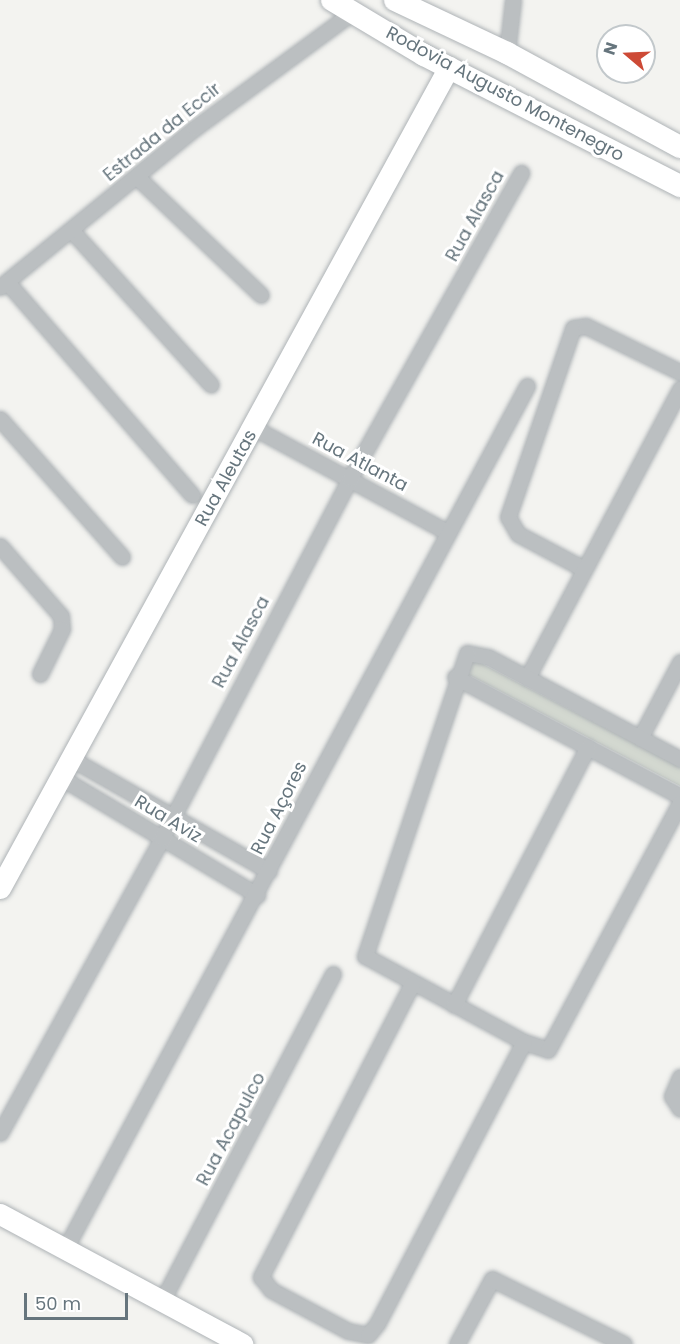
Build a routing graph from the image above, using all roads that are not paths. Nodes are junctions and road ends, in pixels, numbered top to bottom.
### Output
1 (332, 0) edge
2 (513, 0) edge
3 (401, 2) edge
4 (353, 12) junction
5 (507, 53) junction
6 (449, 67) junction
7 (680, 147) edge
8 (521, 172) dead end
9 (138, 177) junction
10 (680, 186) edge
11 (72, 231) junction
12 (3, 285) edge
13 (261, 295) dead end
14 (680, 372) edge
15 (211, 385) dead end
16 (527, 386) dead end
17 (680, 389) edge
18 (0, 419) edge
19 (254, 428) junction
20 (350, 478) junction
21 (192, 495) dead end
22 (447, 532) junction
23 (0, 546) edge
24 (122, 557) dead end
25 (585, 568) junction
26 (680, 662) edge
27 (40, 674) dead end
28 (455, 676) junction
29 (527, 678) junction
30 (640, 738) junction
31 (588, 747) junction
32 (680, 759) edge
33 (65, 768) junction
34 (680, 796) edge
35 (680, 803) edge
36 (173, 816) junction
37 (162, 838) junction
38 (269, 871) junction
39 (0, 888) edge
40 (257, 895) junction
41 (333, 975) dead end
42 (412, 984) junction
43 (454, 1005) junction
44 (524, 1042) junction
45 (680, 1077) edge
46 (680, 1109) edge
47 (0, 1132) edge
48 (0, 1214) edge
49 (65, 1249) junction
50 (162, 1301) junction
51 (242, 1344) edge
52 (457, 1344) edge
53 (624, 1344) edge

1 - 4 main road, Rodovia Augusto Montenegro
2 - 5 street
3 - 5 main road, Rodovia Augusto Montenegro
4 - 6 main road, Rodovia Augusto Montenegro
4 - 9 street, Estrada da Eccir
5 - 7 main road, Rodovia Augusto Montenegro
6 - 10 main road, Rodovia Augusto Montenegro
6 - 19 street, Rua Aleutas
8 - 20 street, Rua Alasca
9 - 11 street, Estrada da Eccir
9 - 13 street
11 - 12 street, Estrada da Eccir
11 - 15 street
12 - 21 street
14 - 25 street
16 - 22 street, Rua Açores
17 - 25 street
18 - 24 street
19 - 20 street, Rua Atlanta
19 - 33 street, Rua Aleutas
20 - 22 street, Rua Atlanta
20 - 36 street, Rua Alasca
22 - 38 street, Rua Açores
23 - 27 street
25 - 29 street
26 - 30 street
28 - 29 street
28 - 31 street
28 - 42 street
29 - 30 street
30 - 32 street
31 - 34 street
31 - 43 street
33 - 36 street, Rua Aviz
33 - 37 street, Rua Aviz
33 - 39 street, Rua Aleutas
35 - 44 street
36 - 37 street, Rua Alasca
36 - 38 street, Rua Aviz
37 - 40 street, Rua Aviz
37 - 47 street, Rua Alasca
38 - 40 street, Rua Açores
40 - 49 street, Rua Açores
41 - 50 street, Rua Acapulco
42 - 43 street
42 - 44 street
43 - 44 street
45 - 46 street
48 - 49 street
49 - 50 street
50 - 51 street
52 - 53 street

